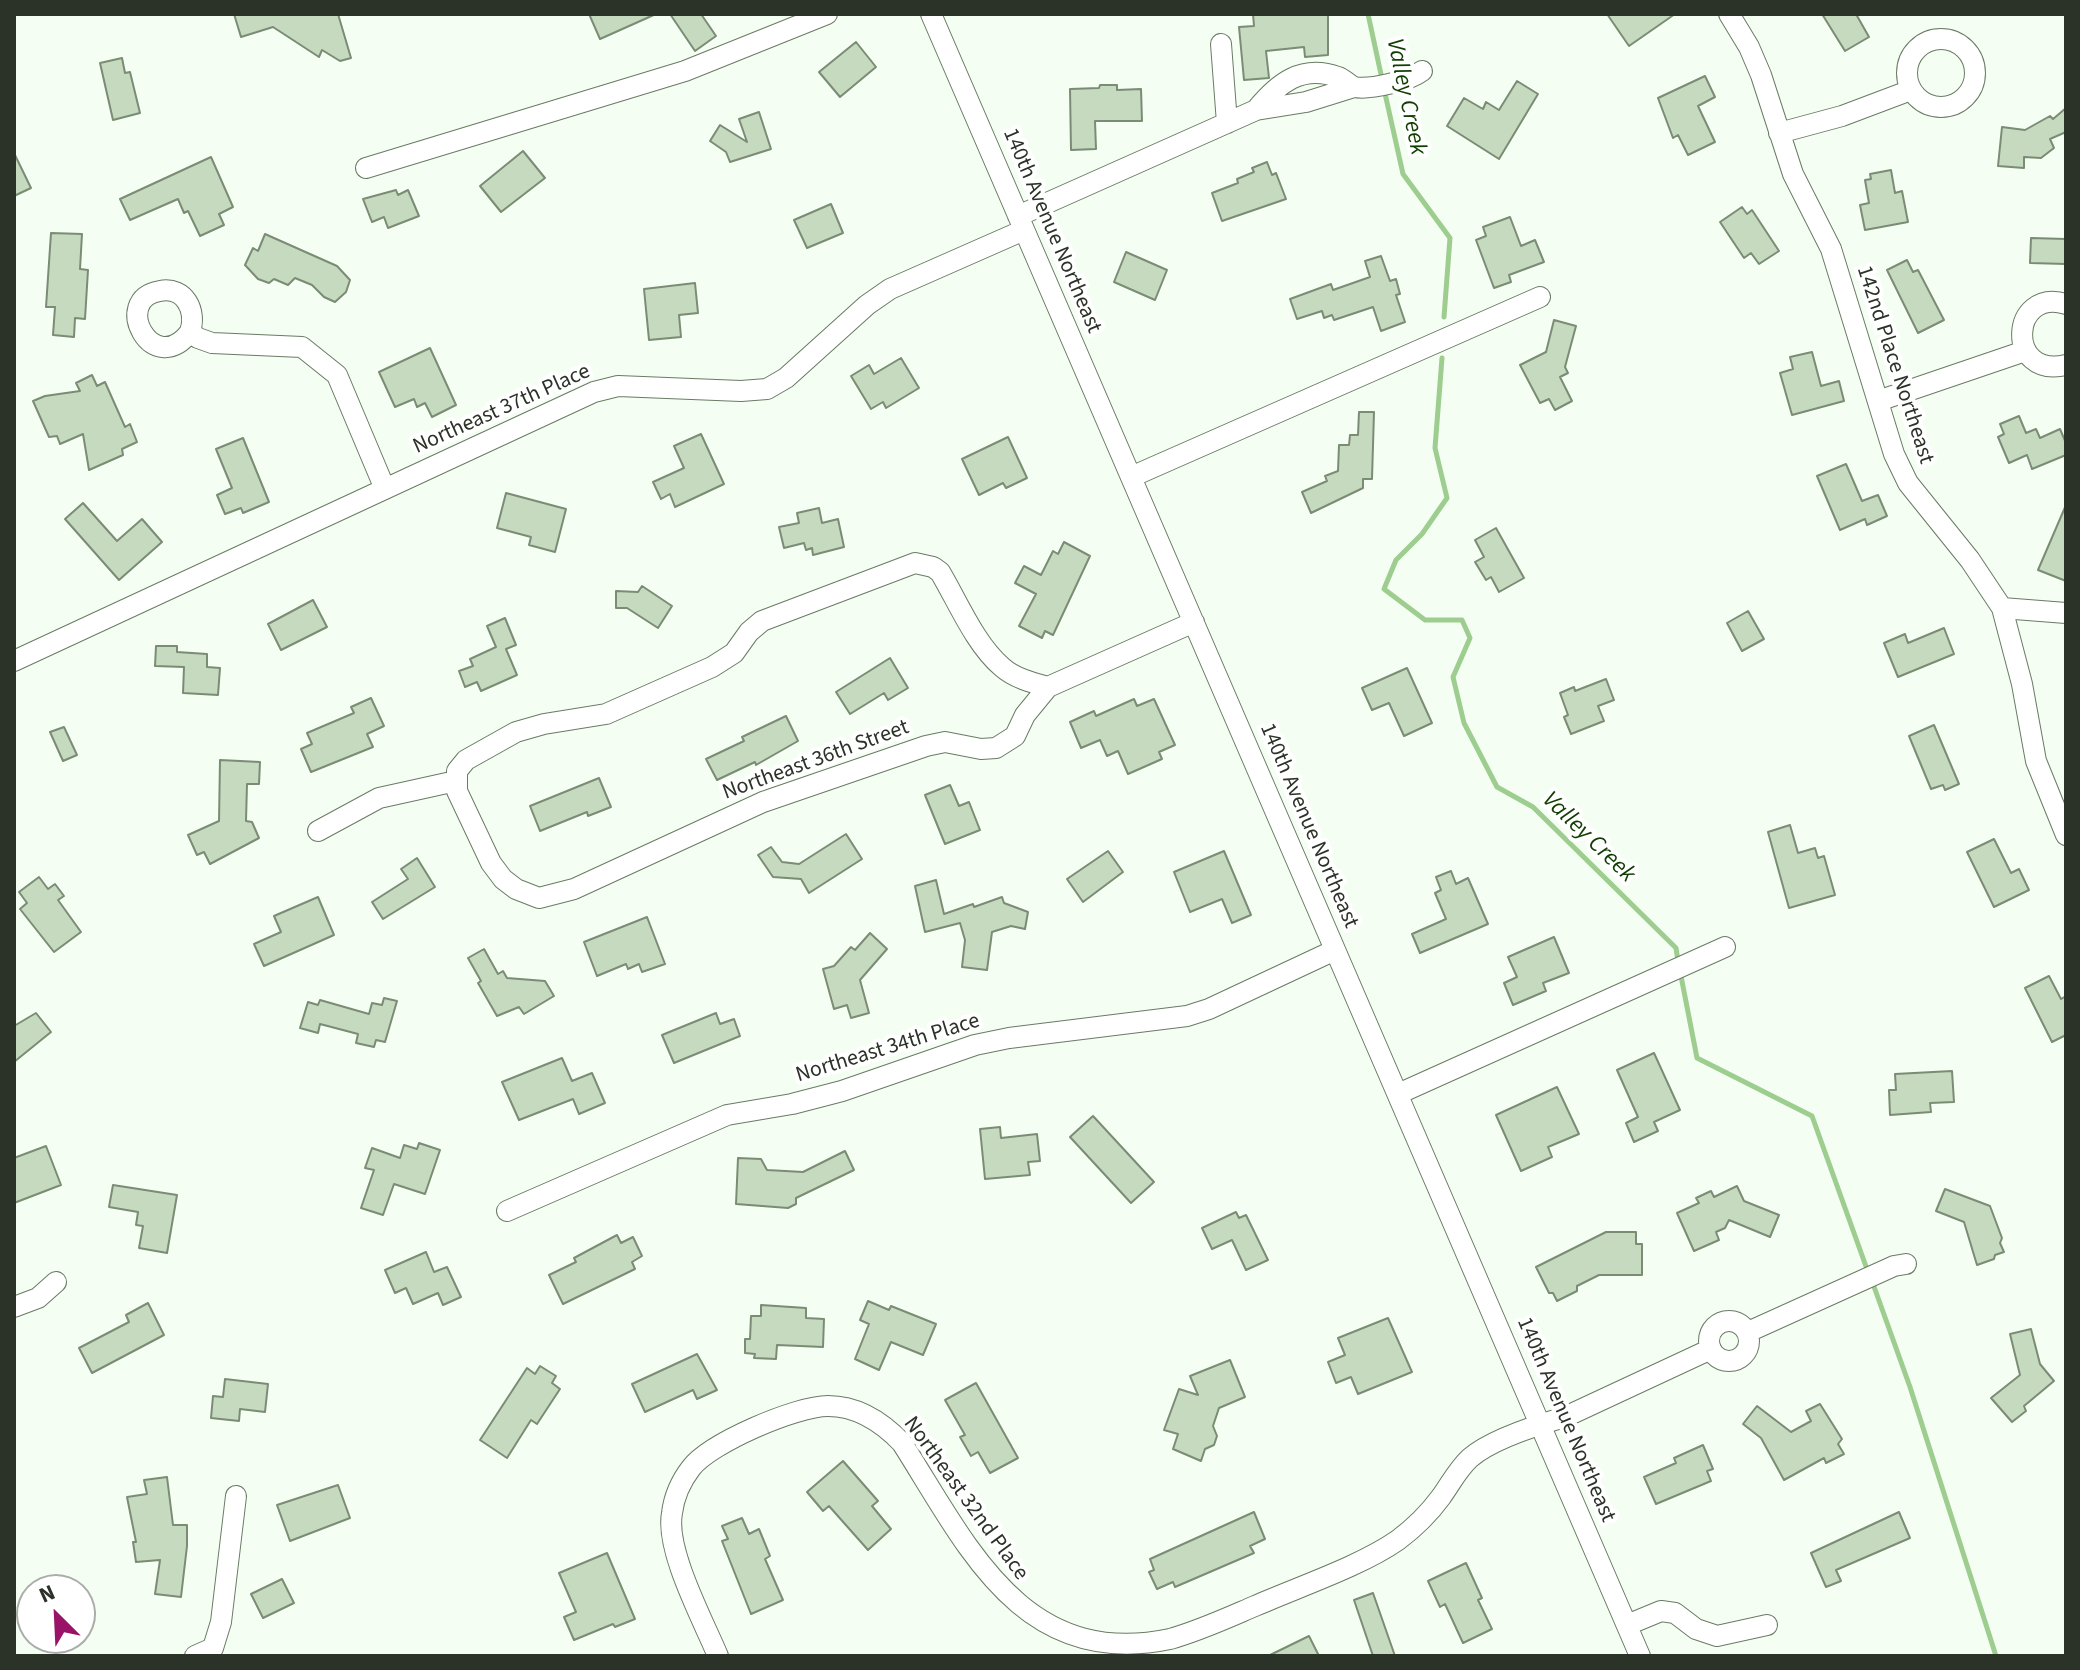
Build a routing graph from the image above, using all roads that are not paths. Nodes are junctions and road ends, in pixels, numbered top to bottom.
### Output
1 (827, 14) edge
2 (931, 14) edge
3 (1729, 14) edge
4 (1221, 44) dead end
5 (1422, 71) dead end
6 (1911, 90) dead end
7 (1227, 123) junction
8 (1779, 133) junction
9 (366, 168) dead end
10 (1021, 223) junction
11 (1540, 297) dead end
12 (2066, 304) edge
13 (190, 332) dead end
14 (2025, 351) junction
15 (2066, 365) edge
16 (1878, 401) junction
17 (1131, 477) junction
18 (385, 489) junction
19 (2002, 608) junction
20 (2066, 613) edge
21 (1194, 622) junction
22 (14, 661) edge
23 (1048, 687) junction
24 (457, 776) junction
25 (2062, 814) edge
26 (318, 831) dead end
27 (2066, 835) edge
28 (1725, 947) dead end
29 (1335, 950) junction
30 (1398, 1094) junction
31 (507, 1211) dead end
32 (1906, 1264) dead end
33 (56, 1282) dead end
34 (14, 1307) edge
35 (1539, 1424) junction
36 (236, 1496) dead end
37 (1627, 1625) junction
38 (1767, 1625) dead end
39 (195, 1656) edge
40 (718, 1656) edge
41 (1640, 1656) edge

1 - 9 street
2 - 10 street, 140th Avenue Northeast
3 - 8 street, 142nd Place Northeast
4 - 7 street
5 - 7 street, Northeast 37th Place
6 - 8 street
7 - 10 street, Northeast 37th Place
8 - 16 street, 142nd Place Northeast
10 - 17 street, 140th Avenue Northeast
10 - 18 street, Northeast 37th Place
11 - 17 street
12 - 14 street
13 - 18 street
14 - 15 street
14 - 16 street
16 - 19 street, 142nd Place Northeast
17 - 21 street, 140th Avenue Northeast
18 - 22 street, Northeast 37th Place
19 - 20 street
19 - 25 street, 142nd Place Northeast
21 - 23 street, Northeast 36th Street
21 - 29 street, 140th Avenue Northeast
23 - 24 street
23 - 24 street, Northeast 36th Street
24 - 26 street
25 - 27 street, 142nd Place Northeast
28 - 30 street
29 - 30 street, 140th Avenue Northeast
29 - 31 street, Northeast 34th Place
30 - 35 street, 140th Avenue Northeast
32 - 35 street, Northeast 32nd Place
33 - 34 street
35 - 37 street, 140th Avenue Northeast
35 - 40 street, Northeast 32nd Place
36 - 39 street
37 - 38 street
37 - 41 street, 140th Avenue Northeast

